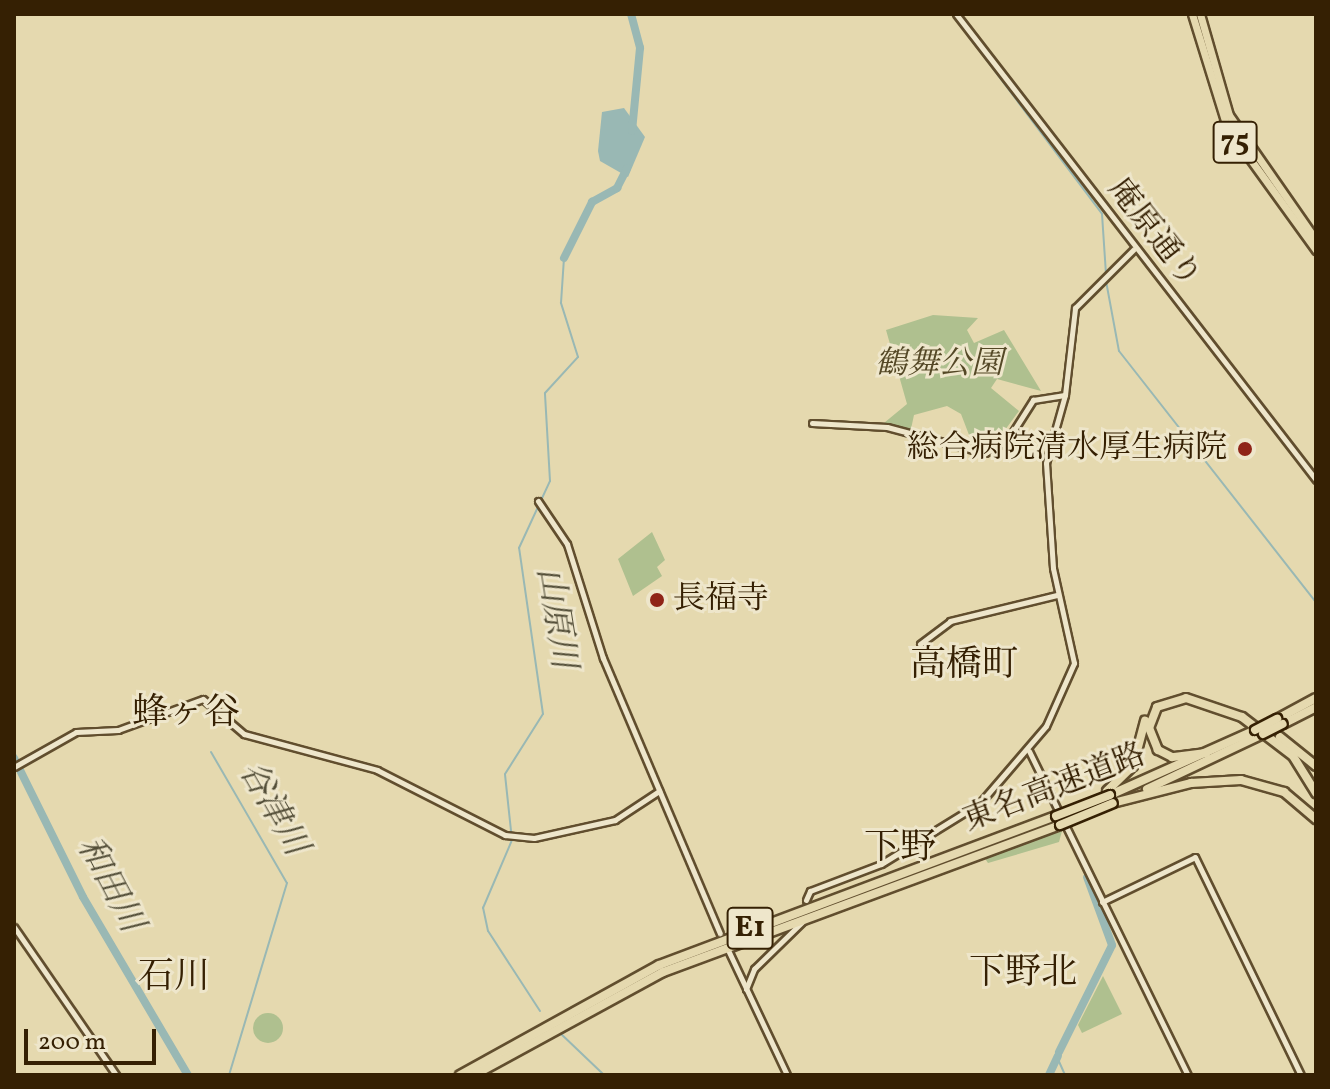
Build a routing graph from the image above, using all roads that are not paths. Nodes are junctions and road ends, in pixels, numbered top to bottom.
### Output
1 (956, 14) edge
2 (1192, 14) edge
3 (1200, 14) edge
4 (1316, 240) edge
5 (1134, 249) junction
6 (1316, 250) edge
7 (1065, 395) junction
8 (812, 423) dead end
9 (1316, 480) edge
10 (538, 501) dead end
11 (1057, 595) junction
12 (920, 644) dead end
13 (1316, 698) edge
14 (1316, 707) edge
15 (1280, 721) junction
16 (1259, 732) junction
17 (1029, 751) junction
18 (1206, 753) junction
19 (16, 765) edge
20 (1316, 766) edge
21 (659, 791) junction
22 (1316, 793) edge
23 (1110, 796) junction
24 (1057, 818) junction
25 (1316, 819) edge
26 (806, 900) dead end
27 (1102, 902) junction
28 (803, 921) dead end
29 (14, 927) edge
30 (720, 933) dead end
31 (728, 950) dead end
32 (745, 990) junction
33 (116, 1075) edge
34 (460, 1075) edge
35 (474, 1075) edge
36 (787, 1075) edge
37 (1188, 1075) edge
38 (1301, 1075) edge

1 - 5 street, 庵原通り
2 - 6 main road, 75
3 - 4 main road, 75
5 - 7 street
5 - 9 street, 庵原通り
7 - 8 street
7 - 11 street
10 - 21 street
11 - 12 street
11 - 17 street
13 - 15 highway, 東名高速道路 / E1
14 - 15 highway, 東名高速道路 / E1
15 - 16 highway, 東名高速道路 / E1, bridge
16 - 18 highway, 東名高速道路 / E1
16 - 23 highway, 東名高速道路 / E1
17 - 26 street
17 - 27 street
18 - 22 highway
18 - 23 highway, 東名高速道路 / E1
19 - 21 street
20 - 23 highway
21 - 30 street
23 - 24 highway, 東名高速道路 / E1, bridge
23 - 25 highway
24 - 34 highway, 東名高速道路 / E1
24 - 35 highway, 東名高速道路 / E1
27 - 37 street
27 - 38 street
28 - 32 street
29 - 33 street
31 - 32 street
32 - 36 street

